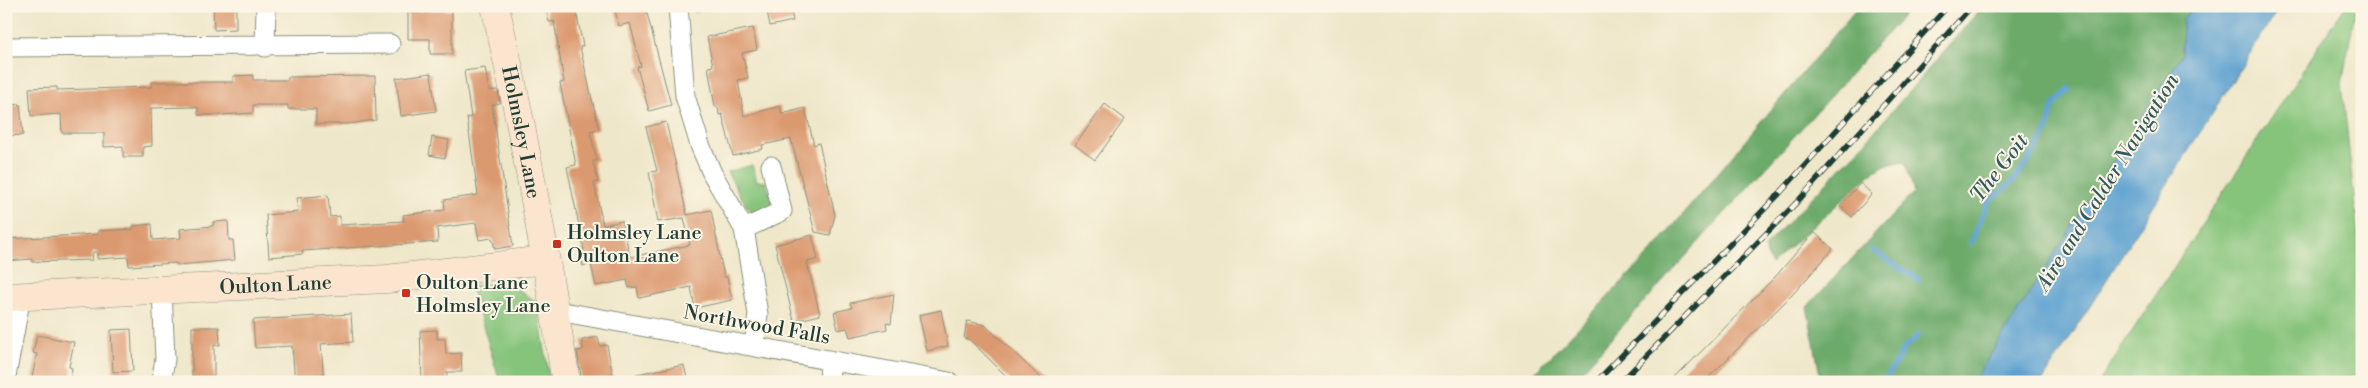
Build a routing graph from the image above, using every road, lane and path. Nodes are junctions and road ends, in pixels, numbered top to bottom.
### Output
1 (266, 6) edge
2 (495, 6) edge
3 (678, 6) edge
4 (390, 44) dead end
5 (6, 47) edge
6 (265, 47) junction
7 (771, 166) dead end
8 (744, 229) junction
9 (544, 260) junction
10 (162, 290) junction
11 (14, 296) edge
12 (556, 314) junction
13 (754, 346) junction
14 (828, 360) junction
15 (6, 376) edge
16 (161, 382) edge
17 (566, 382) edge
18 (830, 382) edge
19 (949, 382) edge

1 - 6 street
2 - 9 street, Holmsley Lane
3 - 8 street
4 - 6 street
5 - 6 street
7 - 8 street
8 - 13 street
9 - 10 street, Oulton Lane
9 - 12 street, Holmsley Lane
10 - 11 street, Oulton Lane
10 - 16 street
11 - 15 street
12 - 13 street, Northwood Falls
12 - 17 street, Holmsley Lane
13 - 14 street, Northwood Falls
14 - 18 street
14 - 19 street, Northwood Falls

